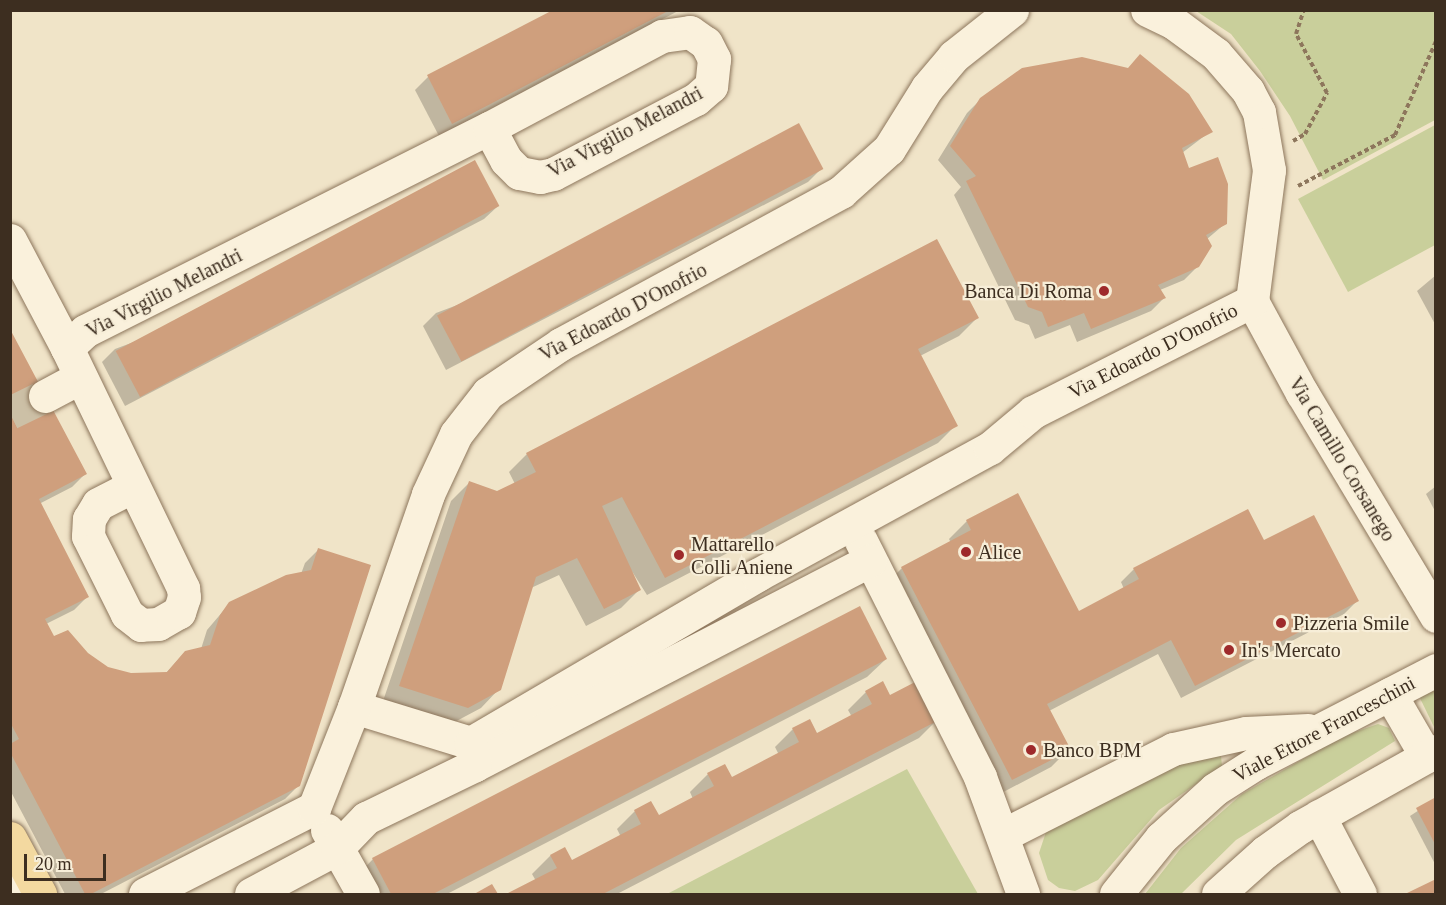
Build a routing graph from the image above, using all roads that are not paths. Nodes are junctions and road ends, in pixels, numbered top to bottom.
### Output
1 (1147, 10) edge
2 (998, 14) edge
3 (489, 128) junction
4 (10, 240) edge
5 (1252, 301) junction
6 (67, 348) junction
7 (79, 378) junction
8 (45, 396) tunnel mouth
9 (133, 486) dead end
10 (852, 524) junction
11 (870, 560) junction
12 (1436, 616) edge
13 (1436, 670) edge
14 (1390, 694) junction
15 (354, 706) junction
16 (1319, 730) junction
17 (1431, 753) edge
18 (473, 754) junction
19 (314, 807) junction
20 (1319, 816) junction
21 (1003, 835) junction
22 (10, 838) edge
23 (337, 849) junction
24 (10, 882) edge
25 (17, 894) edge
26 (40, 894) edge
27 (145, 894) edge
28 (251, 894) edge
29 (363, 894) edge
30 (1023, 894) edge
31 (1116, 894) edge
32 (1218, 894) edge
33 (1360, 894) edge

1 - 5 street, Via Edoardo D'Onofrio
2 - 15 street, Via Edoardo D'Onofrio
3 - 3 street, Via Virgilio Melandri
3 - 6 street, Via Virgilio Melandri
4 - 6 street, Via Virgilio Melandri
5 - 10 street, Via Edoardo D'Onofrio
5 - 12 street, Via Camillo Corsanego
6 - 7 street, Via Virgilio Melandri
7 - 8 street
7 - 9 street, Via Virgilio Melandri
10 - 11 street
10 - 18 street, Via Edoardo D'Onofrio
11 - 18 street, Via Edoardo D'Onofrio
11 - 21 street
13 - 14 street, Viale Ettore Franceschini
14 - 16 street, Viale Ettore Franceschini
14 - 17 street
15 - 18 street
15 - 19 street, Via Edoardo D'Onofrio
16 - 21 street
16 - 31 street, Viale Ettore Franceschini
17 - 20 street
18 - 23 street, Via Edoardo D'Onofrio
19 - 23 street
19 - 27 street
20 - 32 street
20 - 33 street
21 - 30 street
22 - 26 main road
23 - 28 street, Via Edoardo D'Onofrio
23 - 29 street
24 - 25 lane

